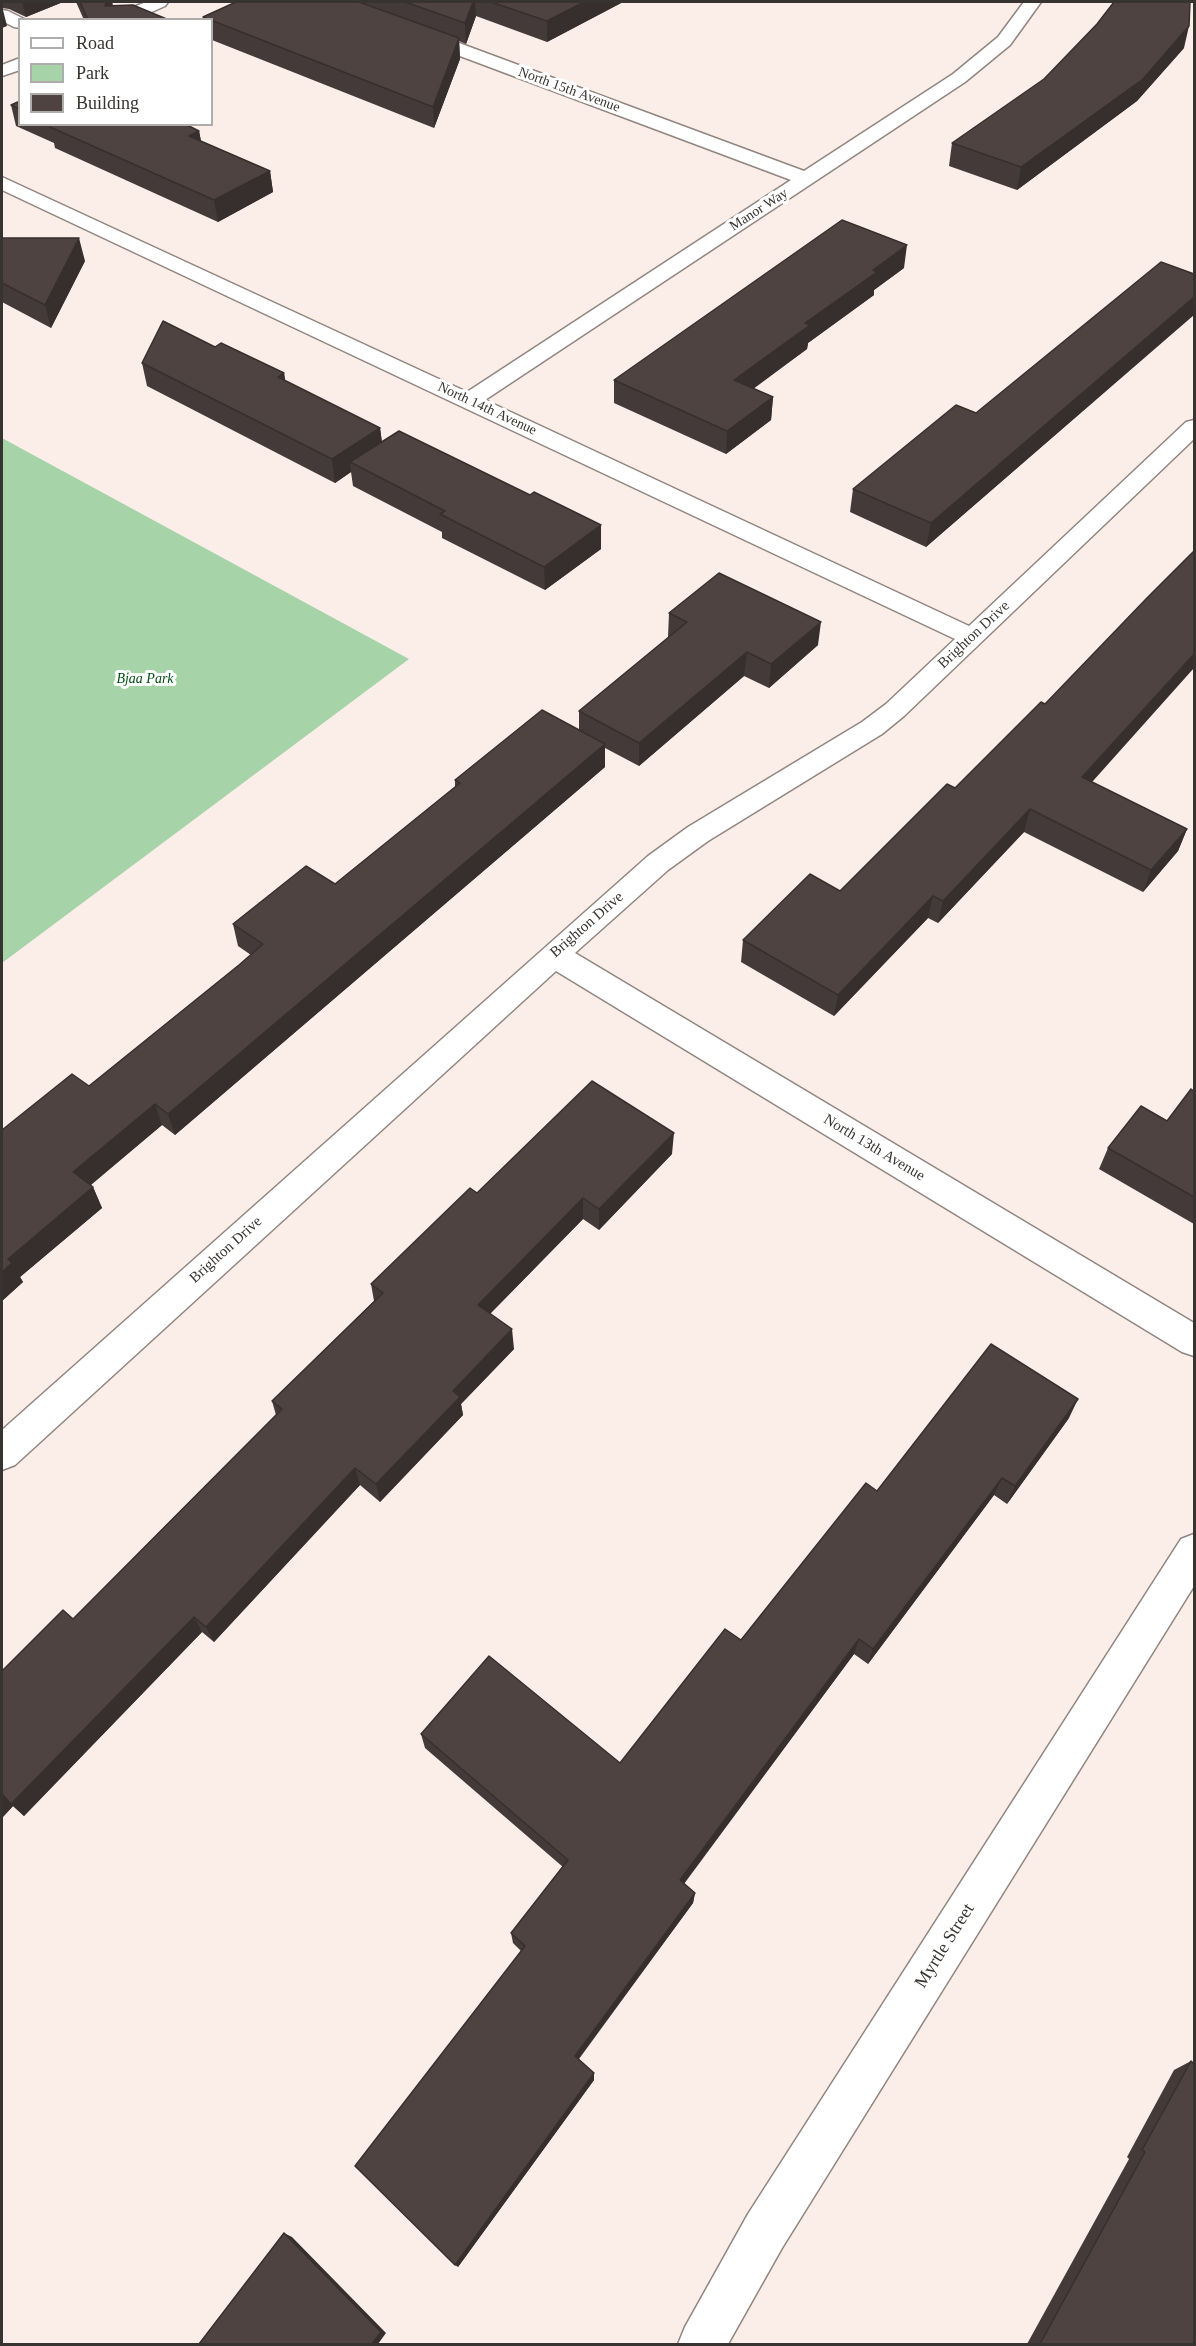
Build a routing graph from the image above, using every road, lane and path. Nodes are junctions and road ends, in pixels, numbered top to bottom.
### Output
1 (159, 2) edge
2 (1032, 2) edge
3 (2, 15) edge
4 (123, 18) edge
5 (18, 22) edge
6 (397, 26) edge
7 (18, 64) edge
8 (2, 71) edge
9 (807, 179) junction
10 (2, 183) edge
11 (469, 401) junction
12 (1194, 428) edge
13 (972, 637) junction
14 (554, 955) junction
15 (1194, 1341) edge
16 (2, 1453) edge
17 (1194, 1552) edge
18 (702, 2344) edge

1 - 4 street
2 - 9 street, Manor Way
3 - 5 street
6 - 9 street, North 15th Avenue
7 - 8 street
9 - 11 street, Manor Way
10 - 11 street, North 14th Avenue
11 - 13 street, North 14th Avenue
12 - 13 street, Brighton Drive
13 - 14 street, Brighton Drive
14 - 15 street, North 13th Avenue
14 - 16 street, Brighton Drive
17 - 18 street, Myrtle Street

